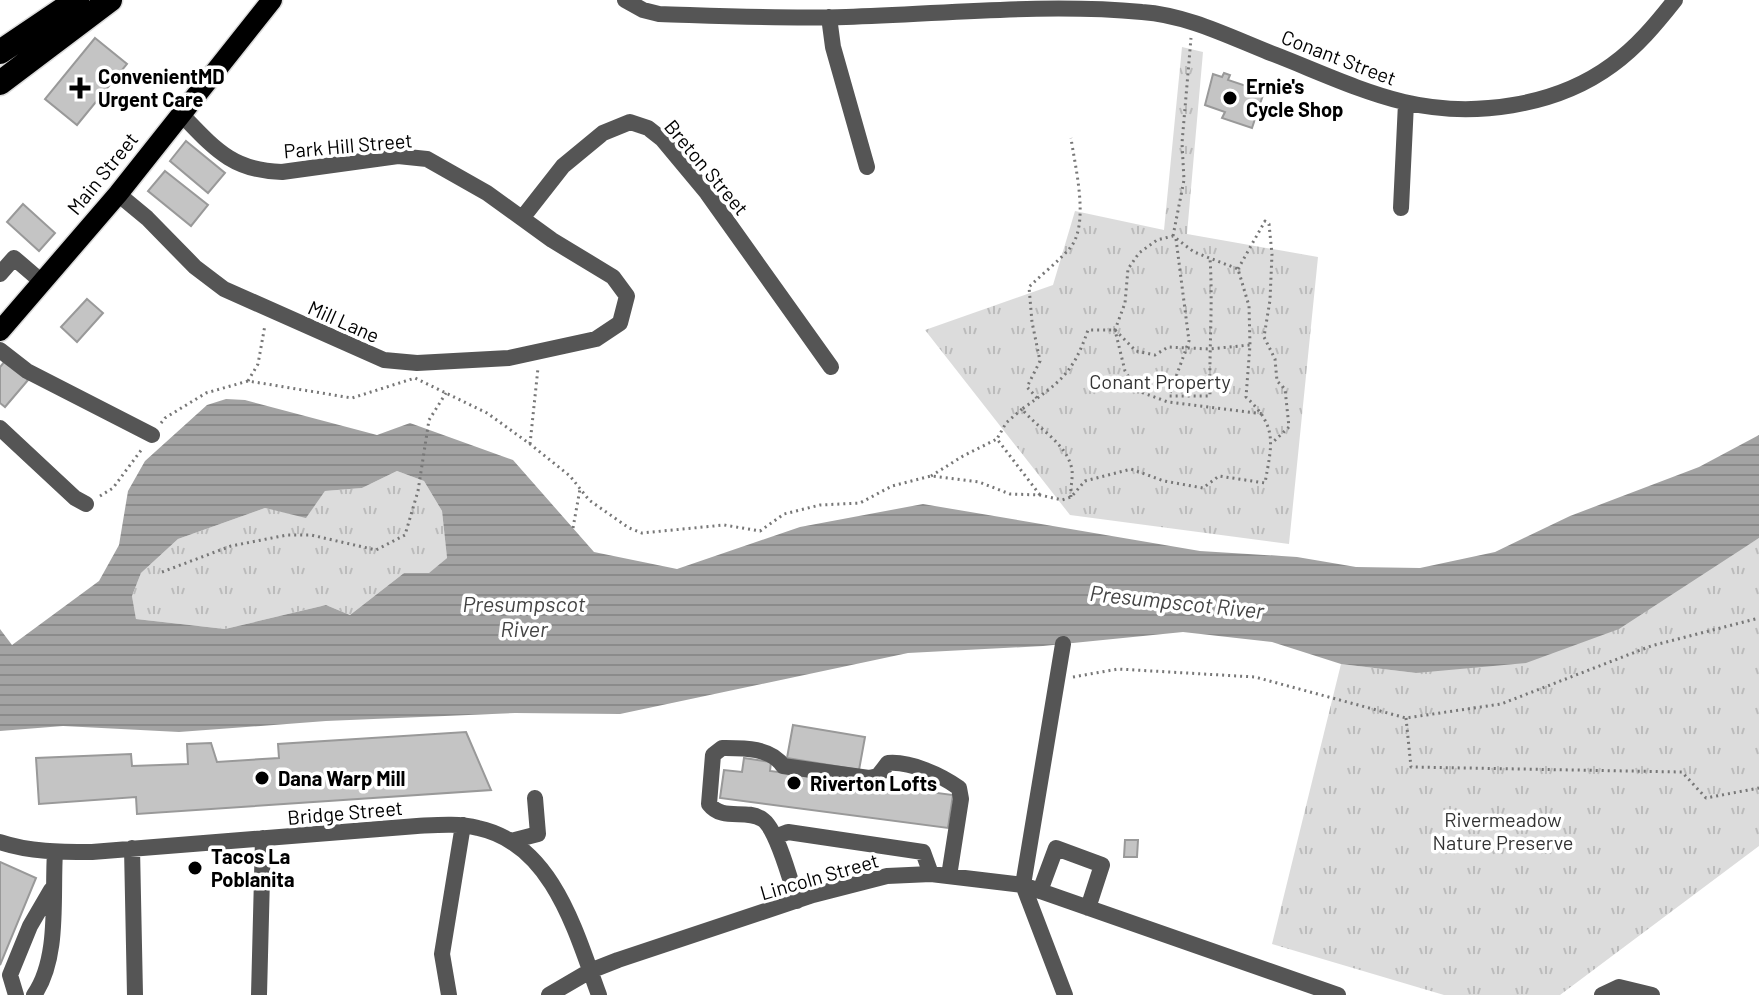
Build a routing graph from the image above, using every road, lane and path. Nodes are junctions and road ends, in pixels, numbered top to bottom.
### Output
1 (77, 0) edge
2 (110, 0) edge
3 (625, 0) edge
4 (1675, 0) edge
5 (271, 1) edge
6 (829, 17) junction
7 (1192, 23) junction
8 (0, 52) edge
9 (0, 83) edge
10 (1406, 103) junction
11 (181, 114) junction
12 (1071, 138) dead end
13 (867, 167) dead end
14 (118, 194) junction
15 (1401, 208) dead end
16 (523, 217) junction
17 (1175, 238) junction
18 (1210, 258) junction
19 (1238, 269) junction
20 (0, 274) edge
21 (42, 282) junction
22 (624, 307) joint
23 (268, 310) junction
24 (4, 318) edge
25 (1115, 330) junction
26 (1250, 345) junction
27 (1187, 347) junction
28 (1209, 349) junction
29 (0, 350) edge
30 (539, 352) junction
31 (831, 367) dead end
32 (248, 381) junction
33 (446, 393) junction
34 (1037, 398) junction
35 (1022, 409) junction
36 (1264, 414) junction
37 (0, 428) edge
38 (152, 435) junction
39 (997, 439) junction
40 (1272, 443) junction
41 (530, 444) junction
42 (931, 476) junction
43 (580, 489) junction
44 (1040, 495) junction
45 (1071, 497) junction
46 (86, 504) joint
47 (573, 528) dead end
48 (162, 572) dead end
49 (1759, 618) edge
50 (1063, 644) dead end
51 (1057, 681) junction
52 (1406, 718) junction
53 (1759, 788) edge
54 (535, 798) dead end
55 (463, 825) junction
56 (775, 837) junction
57 (263, 838) junction
58 (511, 841) junction
59 (0, 842) edge
60 (132, 848) junction
61 (55, 852) junction
62 (931, 874) junction
63 (949, 876) junction
64 (1023, 885) junction
65 (52, 889) junction
66 (1040, 891) junction
67 (797, 901) junction
68 (1088, 908) junction
69 (590, 971) junction
70 (16, 995) edge
71 (34, 995) edge
72 (135, 995) edge
73 (259, 995) edge
74 (449, 995) edge
75 (549, 995) edge
76 (599, 995) edge
77 (1065, 995) edge
78 (1338, 995) edge
79 (1602, 995) edge
80 (1652, 995) edge

1 - 8 highway
2 - 9 highway
3 - 6 street, Conant Street
4 - 10 street, Conant Street
5 - 11 main road, Main Street
6 - 7 street, Conant Street
6 - 13 street
7 - 10 street, Conant Street
7 - 17 path
10 - 15 street
11 - 14 main road, Main Street
11 - 16 street, Park Hill Street
12 - 34 path
14 - 21 main road, Main Street
14 - 23 street, Mill Lane
16 - 22 street, Park Hill Street
16 - 31 street, Breton Street
17 - 18 path
17 - 25 path
17 - 27 path
18 - 19 path
18 - 28 path
19 - 26 path
19 - 40 path
20 - 21 street
21 - 24 main road, Main Street
22 - 30 street, Mill Lane
23 - 30 street, Mill Lane
23 - 32 path
25 - 27 path
25 - 34 path
25 - 36 path
26 - 28 path
26 - 36 path
27 - 28 path
27 - 28 path
29 - 38 street
30 - 41 path
32 - 33 path
32 - 38 path
33 - 41 path
33 - 48 path
34 - 35 path
35 - 39 path
35 - 45 path
36 - 40 path
37 - 46 street
38 - 46 path
39 - 42 path
39 - 44 path
40 - 45 path
41 - 43 path
42 - 43 path
42 - 44 path
43 - 47 path
44 - 45 path
49 - 52 path
50 - 51 street
51 - 52 path
51 - 64 street
52 - 53 path
54 - 58 street
55 - 57 street, Bridge Street
55 - 58 street, Bridge Street
55 - 74 street
56 - 62 street
56 - 63 street
56 - 67 street
57 - 60 street, Bridge Street
57 - 73 street
58 - 69 street, Bridge Street
59 - 61 street, Bridge Street
60 - 61 street, Bridge Street
60 - 72 street
61 - 65 street
62 - 63 street, Lincoln Street
62 - 67 street, Lincoln Street
63 - 64 street, Lincoln Street
64 - 66 street, Lincoln Street
64 - 77 street
65 - 70 street
65 - 71 street
66 - 68 street, Lincoln Street
66 - 68 street
67 - 69 street, Lincoln Street
68 - 78 street, Lincoln Street
69 - 75 street, Lincoln Street
69 - 76 street, Bridge Street
79 - 80 street

